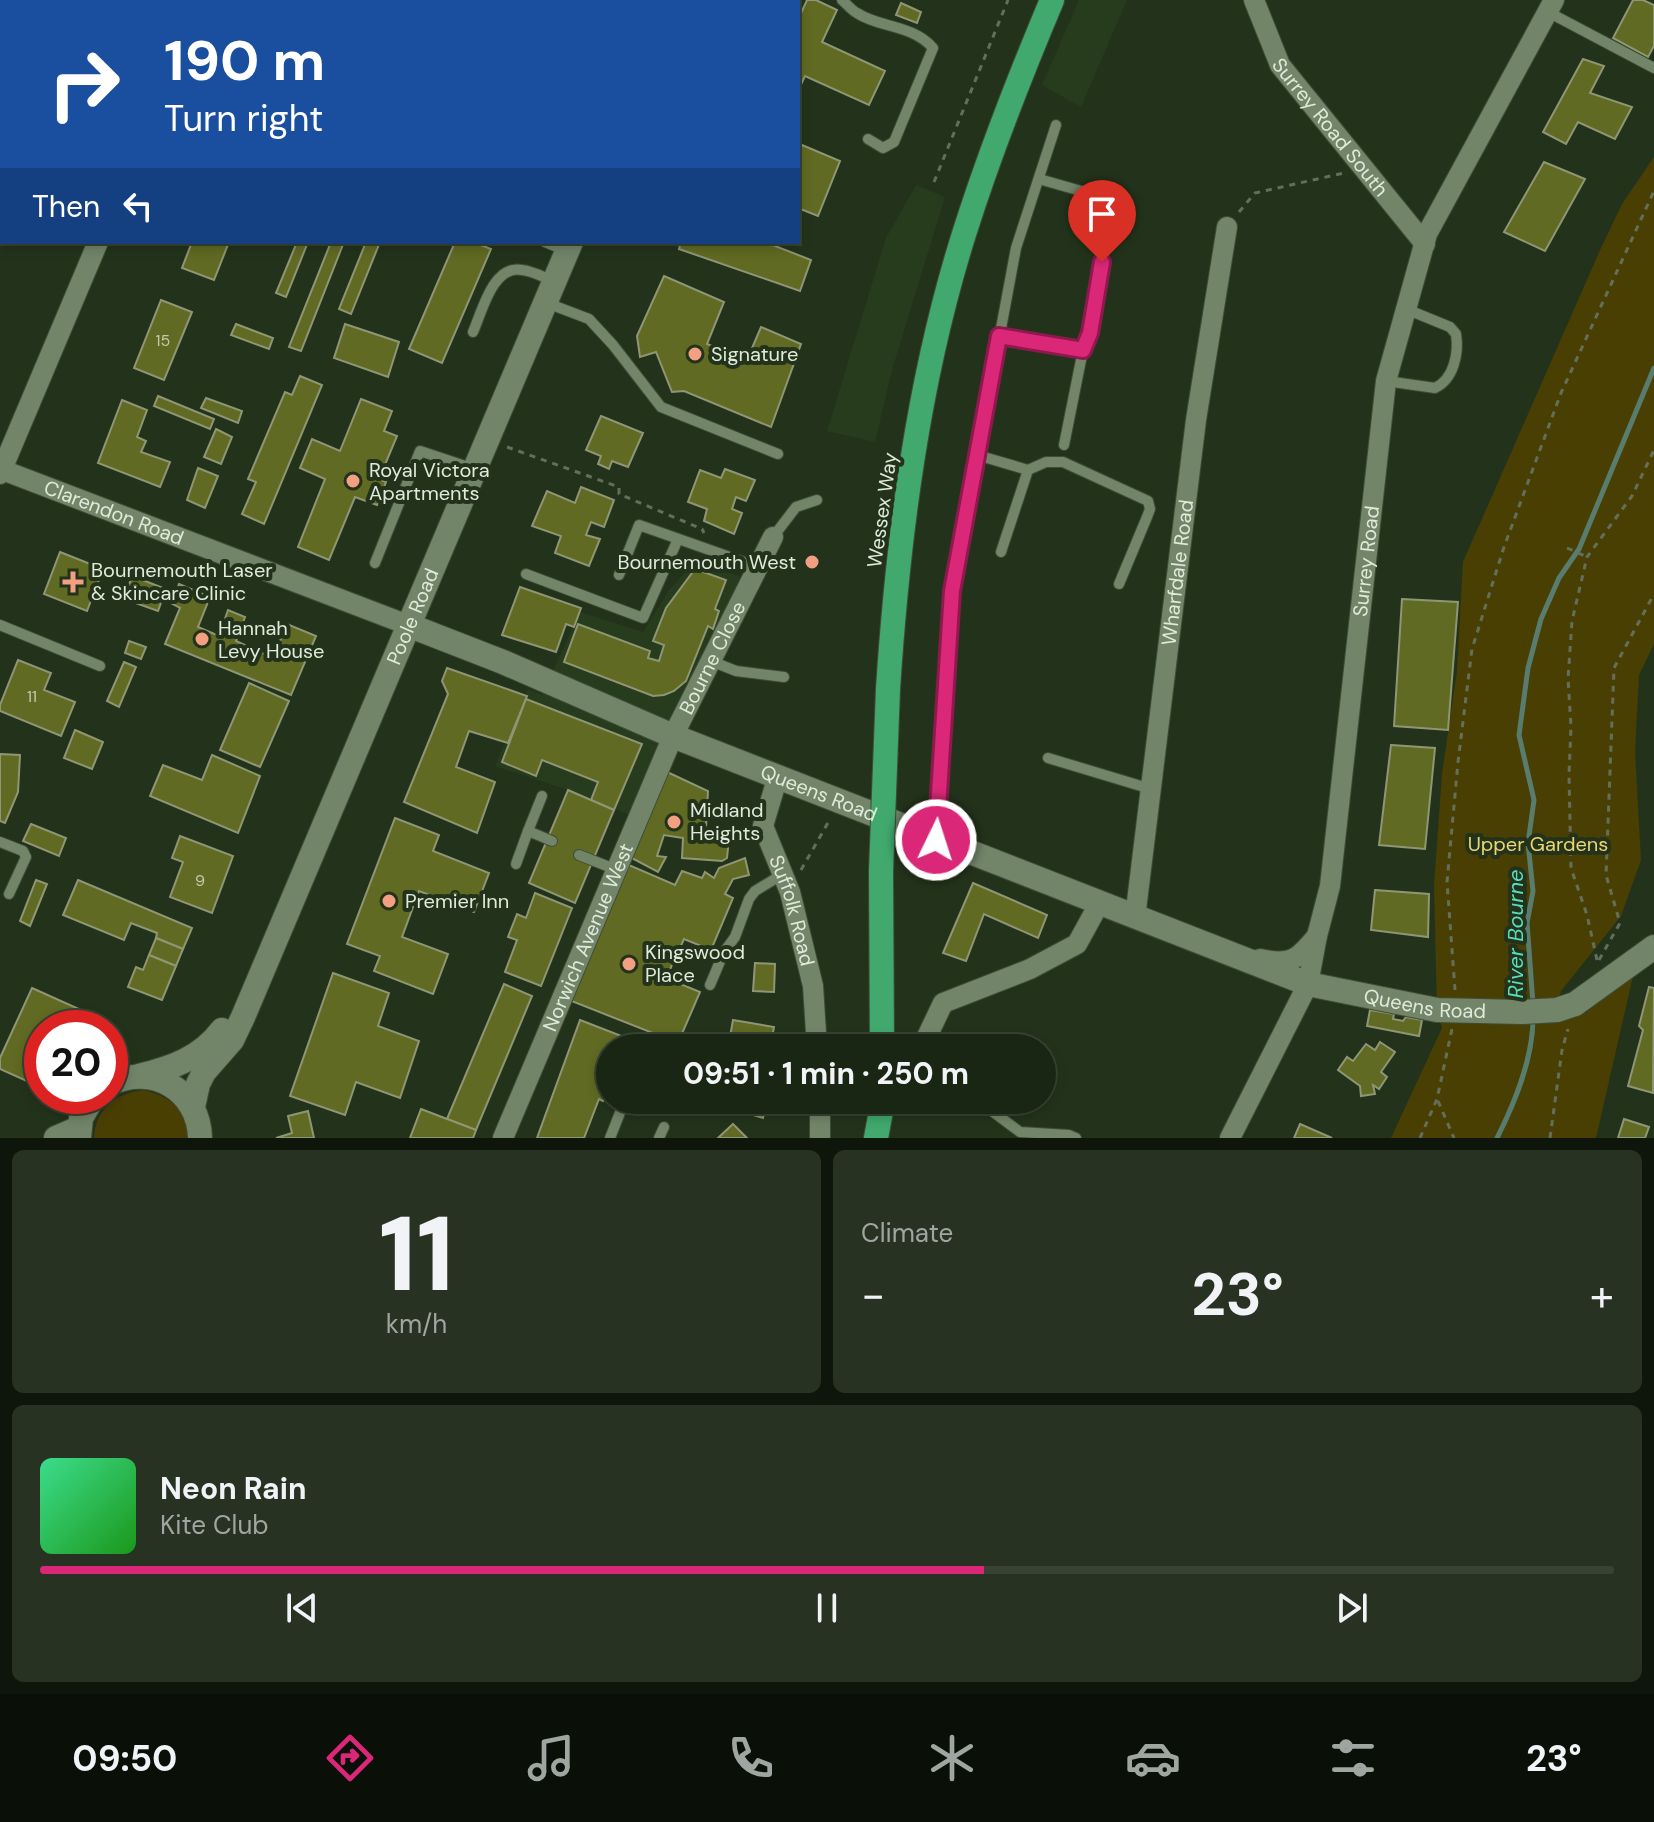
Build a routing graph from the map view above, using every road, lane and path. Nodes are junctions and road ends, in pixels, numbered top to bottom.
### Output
1 (842, 0) edge
2 (1008, 0) edge
3 (1052, 0) edge
4 (1254, 0) edge
5 (1551, 6) edge
6 (1654, 68) edge
7 (1056, 125) dead end
8 (868, 139) dead end
9 (1365, 168) junction
10 (1039, 179) junction
11 (934, 182) dead end
12 (1654, 191) edge
13 (1116, 201) dead end
14 (1227, 227) joint
15 (97, 244) edge
16 (1425, 244) junction
17 (561, 245) edge
18 (1102, 262) dead end
19 (550, 292) junction
20 (1406, 309) junction
21 (473, 332) dead end
22 (999, 336) junction
23 (1083, 350) junction
24 (1386, 381) junction
25 (487, 440) junction
26 (1064, 445) dead end
27 (1654, 450) edge
28 (778, 454) dead end
29 (977, 455) junction
30 (474, 469) junction
31 (1028, 470) junction
32 (1, 471) edge
33 (817, 500) dead end
34 (707, 537) dead end
35 (773, 537) joint
36 (678, 539) junction
37 (1567, 548) dead end
38 (1001, 552) dead end
39 (1585, 556) junction
40 (375, 563) dead end
41 (758, 567) junction
42 (526, 574) dead end
43 (619, 575) dead end
44 (1119, 584) dead end
45 (1654, 594) edge
46 (0, 625) edge
47 (408, 625) junction
48 (711, 661) junction
49 (100, 666) dead end
50 (784, 677) dead end
51 (673, 736) junction
52 (1048, 758) dead end
53 (778, 776) junction
54 (1151, 789) junction
55 (542, 796) dead end
56 (844, 802) junction
57 (528, 831) junction
58 (936, 840) junction
59 (552, 841) dead end
60 (0, 842) edge
61 (579, 855) dead end
62 (516, 864) dead end
63 (617, 870) junction
64 (786, 883) junction
65 (9, 894) dead end
66 (1099, 904) junction
67 (1135, 918) junction
68 (1317, 936) junction
69 (1654, 947) edge
70 (1233, 953) junction
71 (1308, 984) junction
72 (710, 985) dead end
73 (253, 990) junction
74 (1575, 1004) junction
75 (1456, 1010) junction
76 (816, 1034) edge
77 (882, 1034) edge
78 (928, 1034) edge
79 (139, 1076) junction
80 (128, 1077) edge
81 (1437, 1099) junction
82 (193, 1107) junction
83 (619, 1114) edge
84 (820, 1114) edge
85 (880, 1114) edge
86 (884, 1114) edge
87 (996, 1114) edge
88 (664, 1127) dead end
89 (79, 1133) edge
90 (56, 1138) edge
91 (201, 1138) edge
92 (503, 1138) edge
93 (610, 1138) edge
94 (659, 1138) edge
95 (820, 1138) edge
96 (876, 1138) edge
97 (886, 1138) edge
98 (1076, 1138) edge
99 (1230, 1138) edge
100 (1420, 1138) edge
101 (1454, 1138) edge
102 (1550, 1138) edge

1 - 8 lane
2 - 11 path
3 - 77 highway, Wessex Way, bridge
4 - 9 street, Surrey Road South
5 - 6 lane
5 - 16 street, Surrey Road
7 - 10 lane
9 - 14 path
9 - 16 street, Surrey Road South
10 - 13 lane
10 - 22 lane
12 - 75 path
14 - 54 street, Wharfdale Road
15 - 32 street
16 - 20 street, Surrey Road
17 - 19 street, Poole Road
18 - 23 lane
19 - 21 lane
19 - 25 street, Poole Road
19 - 28 lane
20 - 24 street, Surrey Road
20 - 24 lane
22 - 23 lane
22 - 29 lane
23 - 26 lane
24 - 68 street, Surrey Road
25 - 30 street, Poole Road
25 - 34 path
27 - 39 path
29 - 31 lane
29 - 58 lane
30 - 40 lane
30 - 47 street, Poole Road
31 - 38 lane
31 - 44 lane
32 - 47 street, Clarendon Road
33 - 35 lane
35 - 41 street, Bourne Close
36 - 41 lane
36 - 42 lane
36 - 43 lane
37 - 39 path
39 - 45 path
41 - 48 street, Bourne Close
46 - 49 lane
47 - 51 street, Queens Road
47 - 73 street, Poole Road
48 - 50 lane
48 - 51 street, Bourne Close
51 - 53 street, Queens Road
51 - 63 street, Norwich Avenue West
52 - 54 lane
53 - 56 street, Queens Road
53 - 64 street, Suffolk Road
54 - 67 street, Wharfdale Road
55 - 57 lane
56 - 58 street, Queens Road
56 - 64 path
57 - 59 lane
57 - 62 lane
58 - 66 street, Queens Road
60 - 65 lane
61 - 63 lane
63 - 92 street, Norwich Avenue West
64 - 72 lane
64 - 76 street, Suffolk Road
66 - 67 street, Queens Road
66 - 78 street
67 - 70 street, Queens Road
68 - 70 street, Queens Road
68 - 71 street, Surrey Road
69 - 74 street, Queens Road
70 - 71 street, Queens Road
71 - 75 street, Queens Road
71 - 99 street, Surrey Road
73 - 79 street, Poole Road
73 - 82 street, Poole Road
74 - 75 street, Queens Road
74 - 102 path
75 - 81 path
79 - 80 street, Poole Road
79 - 82 street
81 - 100 path
81 - 101 path
82 - 91 street
83 - 93 lane
84 - 95 street
85 - 96 highway
86 - 97 highway
87 - 98 lane
88 - 94 lane
89 - 90 street

